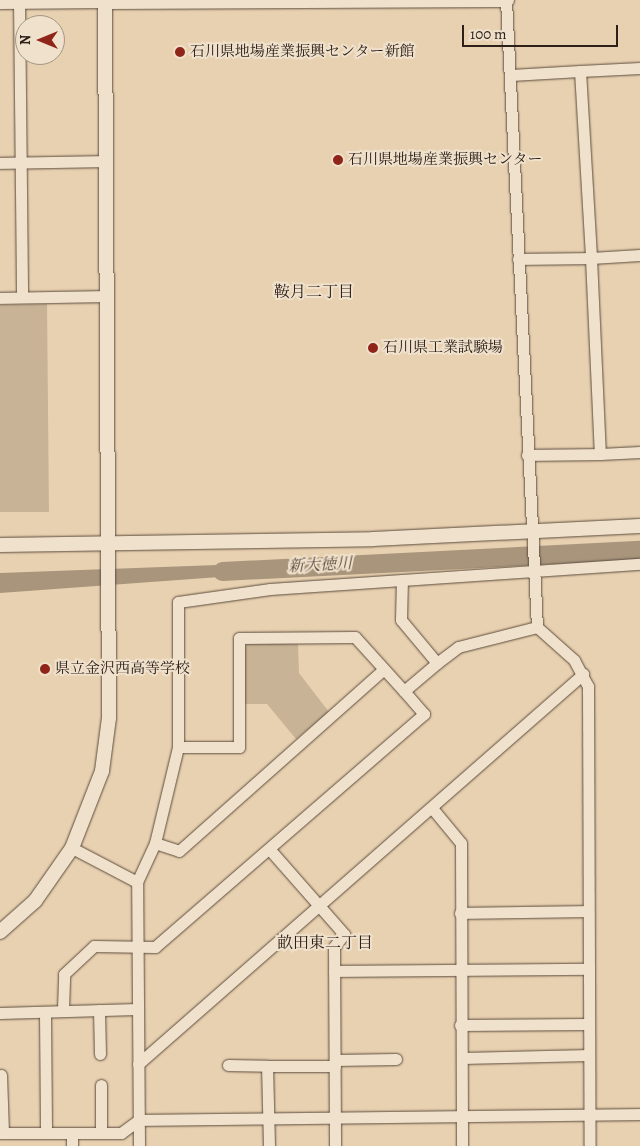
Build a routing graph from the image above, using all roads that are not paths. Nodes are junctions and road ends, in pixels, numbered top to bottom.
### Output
1 (506, 0) edge
2 (106, 1) edge
3 (19, 2) edge
4 (0, 3) edge
5 (640, 68) edge
6 (580, 71) junction
7 (511, 75) junction
8 (105, 161) junction
9 (0, 162) edge
10 (21, 163) junction
11 (640, 255) edge
12 (591, 258) junction
13 (518, 260) junction
14 (104, 296) junction
15 (22, 297) junction
16 (0, 298) edge
17 (640, 452) edge
18 (600, 454) junction
19 (527, 455) junction
20 (640, 526) edge
21 (532, 533) junction
22 (109, 543) junction
23 (0, 545) edge
24 (640, 564) edge
25 (532, 566) junction
26 (402, 580) junction
27 (537, 626) junction
28 (437, 663) junction
29 (383, 670) junction
30 (583, 674) junction
31 (404, 691) junction
32 (178, 747) junction
33 (432, 808) junction
34 (155, 843) junction
35 (72, 848) junction
36 (270, 851) junction
37 (137, 882) junction
38 (321, 906) junction
39 (587, 911) junction
40 (460, 913) junction
41 (0, 932) edge
42 (137, 947) junction
43 (460, 969) junction
44 (588, 969) junction
45 (334, 970) junction
46 (63, 1009) junction
47 (137, 1009) junction
48 (99, 1010) junction
49 (0, 1012) edge
50 (45, 1013) junction
51 (588, 1024) junction
52 (460, 1025) junction
53 (100, 1054) dead end
54 (589, 1056) junction
55 (462, 1058) junction
56 (396, 1059) dead end
57 (336, 1063) junction
58 (138, 1064) junction
59 (228, 1065) dead end
60 (267, 1066) junction
61 (1, 1074) dead end
62 (101, 1085) dead end
63 (640, 1114) edge
64 (590, 1115) junction
65 (334, 1118) junction
66 (462, 1118) junction
67 (139, 1120) junction
68 (268, 1120) junction
69 (2, 1133) edge
70 (46, 1133) junction
71 (72, 1133) junction
72 (101, 1133) junction
73 (72, 1146) edge
74 (139, 1146) edge
75 (269, 1146) edge
76 (335, 1146) edge
77 (462, 1146) edge
78 (590, 1146) edge

1 - 2 street
1 - 7 street
2 - 3 street
2 - 8 street
3 - 4 street
3 - 10 street
5 - 6 street
6 - 7 street
6 - 12 street
7 - 13 street
8 - 10 street
8 - 14 street
9 - 10 street
10 - 15 street
11 - 12 street
12 - 13 street
12 - 18 street
13 - 19 street
14 - 15 street
14 - 22 street
15 - 16 street
17 - 18 street
18 - 19 street
19 - 21 street
20 - 21 street
21 - 22 street
21 - 25 street
22 - 23 street
22 - 35 street
24 - 25 street
25 - 26 street
25 - 27 street
26 - 28 street
26 - 32 street
27 - 28 street
27 - 30 street
28 - 31 street
29 - 31 street
29 - 32 street
29 - 34 street
30 - 33 street
30 - 39 street
31 - 36 street
32 - 34 street
33 - 38 street
33 - 40 street
34 - 37 street
35 - 37 street
35 - 41 street
36 - 38 street
36 - 42 street
37 - 42 street
38 - 45 street
38 - 58 street
39 - 40 street
39 - 44 street
40 - 43 street
42 - 46 street
42 - 47 street
43 - 44 street
43 - 45 street
43 - 52 street
44 - 51 street
45 - 57 street
46 - 48 street
46 - 50 street
47 - 48 street
47 - 58 street
48 - 53 street
49 - 50 street
50 - 70 street
51 - 52 street
51 - 54 street
52 - 55 street
54 - 55 street
54 - 64 street
55 - 66 street
56 - 57 street
57 - 60 street
57 - 65 street
58 - 67 street
59 - 60 street
60 - 68 street
61 - 69 street
62 - 72 street
63 - 64 street
64 - 66 street
64 - 78 street
65 - 66 street
65 - 68 street
65 - 76 street
66 - 77 street
67 - 68 street
67 - 72 street
67 - 74 street
68 - 75 street
69 - 70 street
70 - 71 street
71 - 72 street
71 - 73 street

